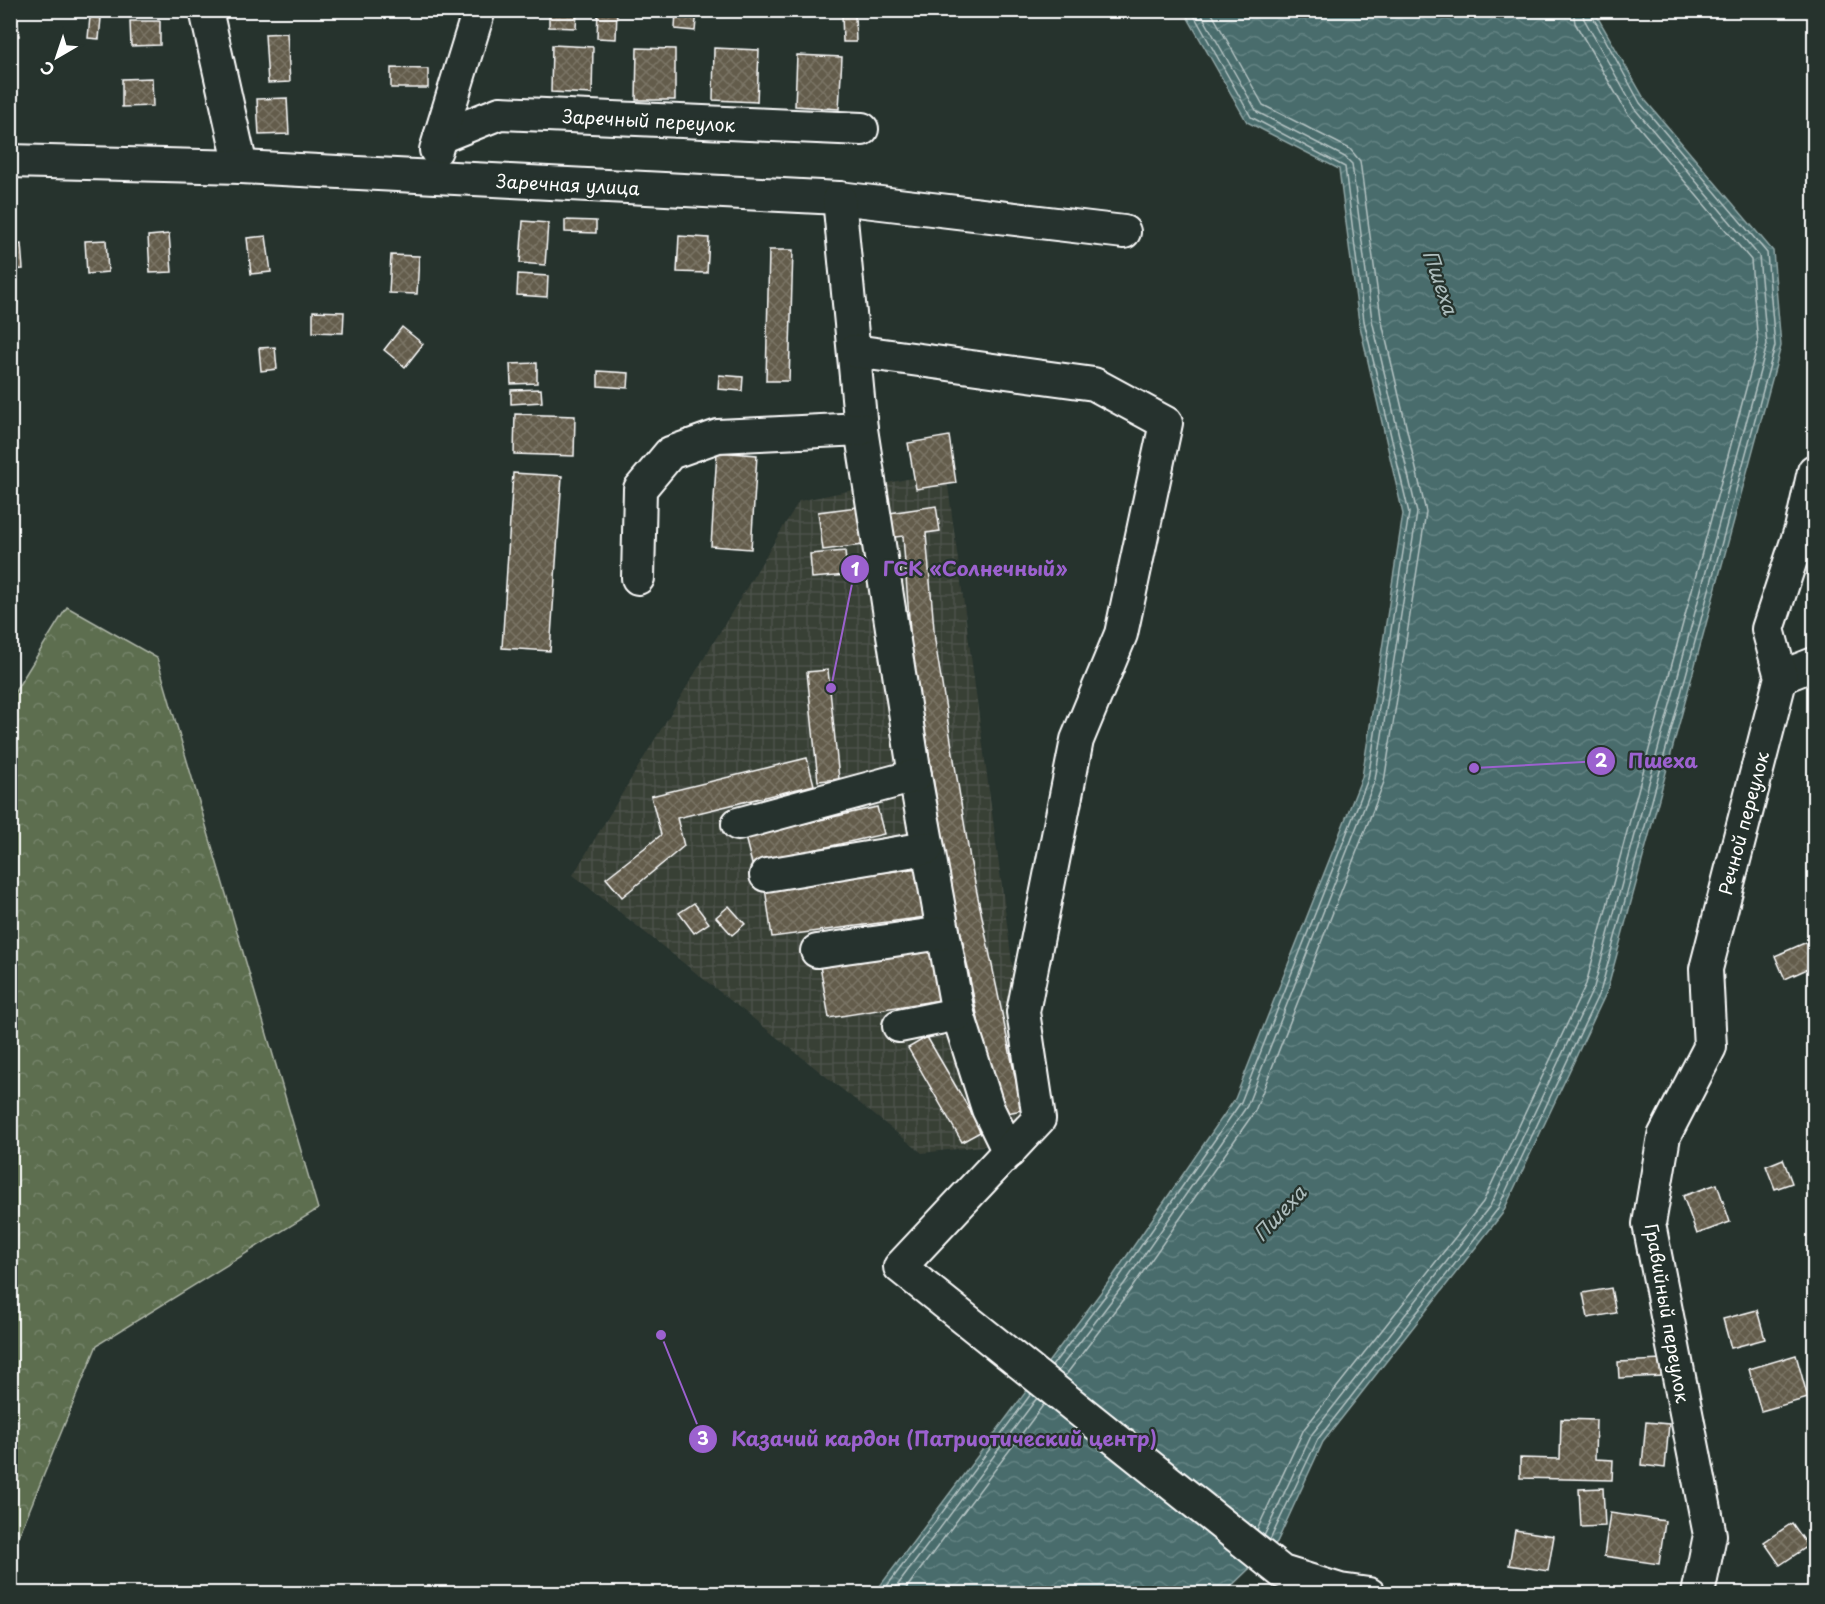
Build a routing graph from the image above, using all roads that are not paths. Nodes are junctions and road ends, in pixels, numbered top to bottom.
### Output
1 (206, 10) edge
2 (479, 10) edge
3 (862, 129) dead end
4 (440, 137) junction
5 (10, 160) edge
6 (241, 167) junction
7 (428, 177) junction
8 (839, 198) junction
9 (1124, 232) dead end
10 (854, 351) junction
11 (861, 429) junction
12 (1815, 471) edge
13 (638, 578) dead end
14 (1815, 664) edge
15 (1781, 677) junction
16 (915, 776) junction
17 (738, 825) dead end
18 (927, 848) junction
19 (766, 875) dead end
20 (943, 933) junction
21 (817, 951) dead end
22 (1706, 969) joint
23 (958, 1014) junction
24 (899, 1026) dead end
25 (1009, 1152) junction
26 (1346, 1593) edge
27 (1698, 1593) edge

1 - 6 street
2 - 4 street
3 - 4 street, Заречный переулок
4 - 7 street
5 - 6 street, Заречная улица
6 - 7 street, Заречная улица
7 - 8 street, Заречная улица
8 - 9 street, Заречная улица
8 - 10 street
10 - 11 street
10 - 25 street
11 - 13 street
11 - 16 street
12 - 15 street
14 - 15 street
15 - 22 street, Речной переулок
16 - 17 street
16 - 18 street
18 - 19 street
18 - 20 street
20 - 21 street
20 - 23 street
22 - 27 street, Гравийный переулок
23 - 24 street
23 - 25 street
25 - 26 street

